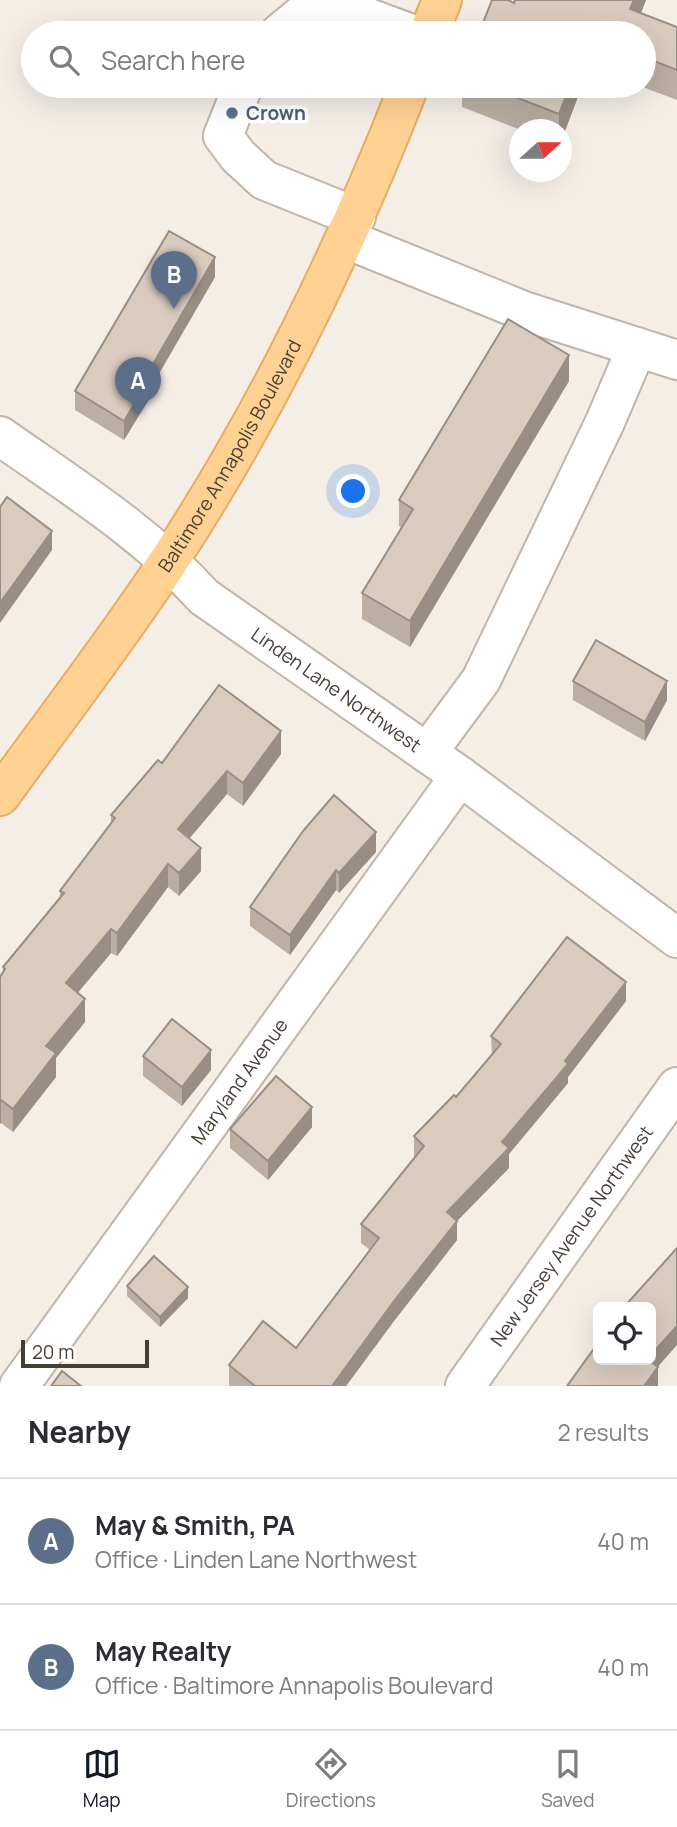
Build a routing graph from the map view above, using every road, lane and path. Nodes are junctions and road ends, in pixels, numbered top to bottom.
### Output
1 (320, 0) edge
2 (442, 0) edge
3 (295, 21) edge
4 (377, 21) edge
5 (434, 21) edge
6 (238, 98) edge
7 (404, 98) edge
8 (351, 228) junction
9 (637, 347) junction
10 (677, 360) edge
11 (0, 436) edge
12 (170, 559) junction
13 (427, 754) junction
14 (460, 776) junction
15 (0, 796) edge
16 (677, 938) edge
17 (677, 1087) edge
18 (19, 1386) edge
19 (465, 1386) edge

1 - 3 street
1 - 4 street
2 - 5 main road
6 - 8 street
7 - 8 main road, Baltimore Annapolis Boulevard
8 - 9 street
8 - 12 main road, Baltimore Annapolis Boulevard
9 - 10 street
9 - 13 street
11 - 12 street, Linden Lane Northwest
12 - 13 street, Linden Lane Northwest
12 - 15 main road, Baltimore Annapolis Boulevard
13 - 14 street, Linden Lane Northwest
14 - 16 street, Linden Lane Northwest
14 - 18 street, Maryland Avenue
17 - 19 street, New Jersey Avenue Northwest

